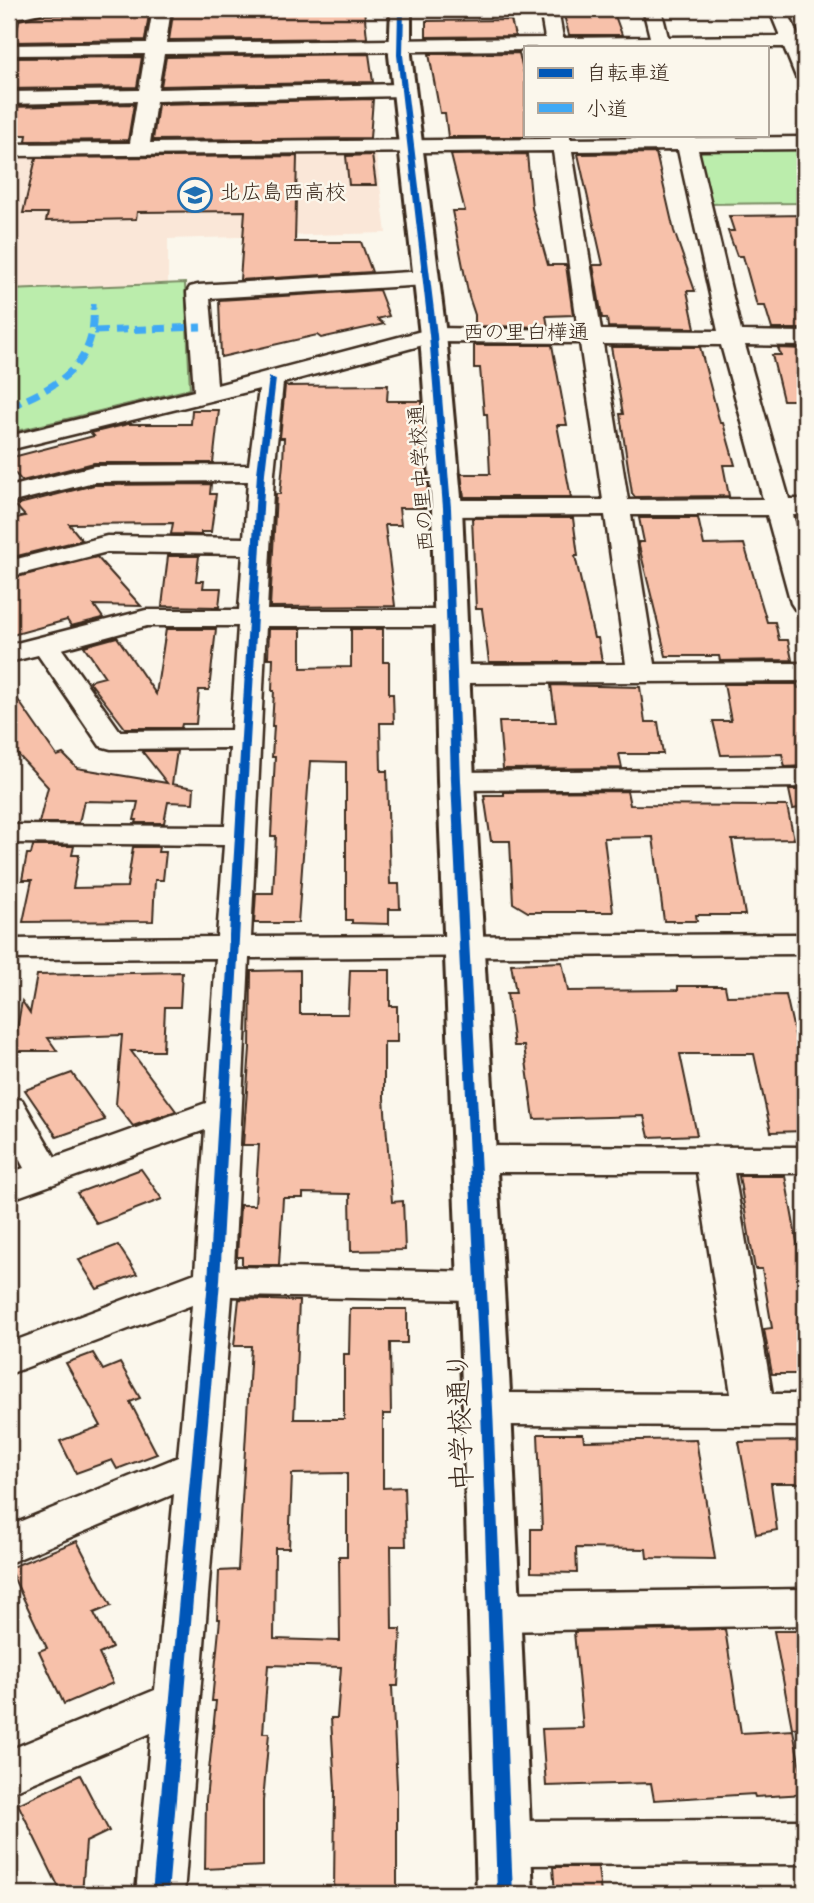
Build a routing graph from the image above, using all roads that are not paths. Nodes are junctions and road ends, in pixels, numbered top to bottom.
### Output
1 (34, 9) edge
2 (162, 9) edge
3 (401, 9) edge
4 (549, 9) edge
5 (652, 9) edge
6 (778, 9) edge
7 (9, 15) edge
8 (799, 41) edge
9 (549, 45) edge
10 (662, 45) edge
11 (400, 47) junction
12 (154, 48) junction
13 (9, 50) edge
14 (805, 77) edge
15 (404, 90) junction
16 (149, 96) junction
17 (9, 98) edge
18 (685, 139) edge
19 (560, 140) edge
20 (805, 143) edge
21 (411, 147) junction
22 (139, 149) junction
23 (9, 150) edge
24 (426, 278) junction
25 (433, 335) junction
26 (591, 336) junction
27 (731, 338) junction
28 (805, 340) edge
29 (272, 379) junction
30 (206, 395) junction
31 (9, 443) edge
32 (261, 473) junction
33 (9, 495) edge
34 (778, 507) junction
35 (805, 507) edge
36 (447, 508) junction
37 (615, 508) junction
38 (256, 546) junction
39 (9, 569) edge
40 (805, 603) edge
41 (252, 616) junction
42 (451, 618) junction
43 (45, 643) junction
44 (9, 654) edge
45 (805, 672) edge
46 (642, 673) junction
47 (454, 674) junction
48 (245, 739) junction
49 (805, 778) edge
50 (456, 780) junction
51 (9, 834) edge
52 (240, 836) junction
53 (805, 944) edge
54 (466, 946) junction
55 (233, 948) junction
56 (9, 949) edge
57 (9, 1109) edge
58 (224, 1110) junction
59 (475, 1159) junction
60 (805, 1160) edge
61 (714, 1161) junction
62 (46, 1173) junction
63 (9, 1187) edge
64 (214, 1281) junction
65 (480, 1286) junction
66 (9, 1359) edge
67 (487, 1409) junction
68 (805, 1410) edge
69 (754, 1411) junction
70 (198, 1466) junction
71 (9, 1545) edge
72 (805, 1606) edge
73 (494, 1612) junction
74 (178, 1701) junction
75 (9, 1772) edge
76 (805, 1842) edge
77 (503, 1843) junction
78 (160, 1894) edge
79 (505, 1894) edge

1 - 7 street
2 - 12 street
3 - 11 street, 西の里中学校通
4 - 9 street
5 - 10 street
6 - 8 street
8 - 10 street
8 - 14 street
9 - 10 street
9 - 11 street
11 - 12 street
11 - 15 street, 西の里中学校通
12 - 13 street
12 - 16 street
15 - 16 street
15 - 21 street, 西の里中学校通
16 - 17 street
16 - 22 street
18 - 19 street
18 - 20 street
18 - 27 street
19 - 21 street
19 - 26 street
21 - 22 street
21 - 24 street, 西の里中学校通
22 - 23 street
24 - 25 street, 西の里中学校通
24 - 30 street
25 - 26 street, 西の里白樺通
25 - 29 street, 西の里白樺通
25 - 36 street, 西の里中学校通
26 - 27 street, 西の里白樺通
26 - 37 street
27 - 28 street, 西の里白樺通
27 - 34 street
29 - 30 street, 西の里白樺通
29 - 32 street
30 - 31 street, 西の里白樺通
32 - 33 street
32 - 38 street
34 - 35 street
34 - 37 street
34 - 40 street
36 - 37 street
36 - 42 street, 西の里中学校通
37 - 46 street
38 - 39 street
38 - 41 street
41 - 42 street
41 - 43 street
41 - 48 street
42 - 47 street, 西の里中学校通
43 - 44 street
43 - 48 street
45 - 46 street
46 - 47 street
47 - 50 street, 西の里中学校通
48 - 52 street
49 - 50 street
50 - 54 street, 西の里中学校通
51 - 52 street
52 - 55 street
53 - 54 street
54 - 55 street
54 - 59 street, 中学校通り
55 - 56 street
55 - 58 street
57 - 62 street
58 - 62 street
58 - 64 street
59 - 61 street
59 - 65 street, 中学校通り
60 - 61 street
61 - 69 street
62 - 63 street
64 - 65 street
64 - 66 street
64 - 70 street
65 - 67 street, 中学校通り
67 - 69 street
67 - 73 street, 中学校通り
68 - 69 street
70 - 71 street
70 - 74 street
72 - 73 street
73 - 77 street, 中学校通り
74 - 75 street
74 - 78 street
76 - 77 street
77 - 79 street, 中学校通り

